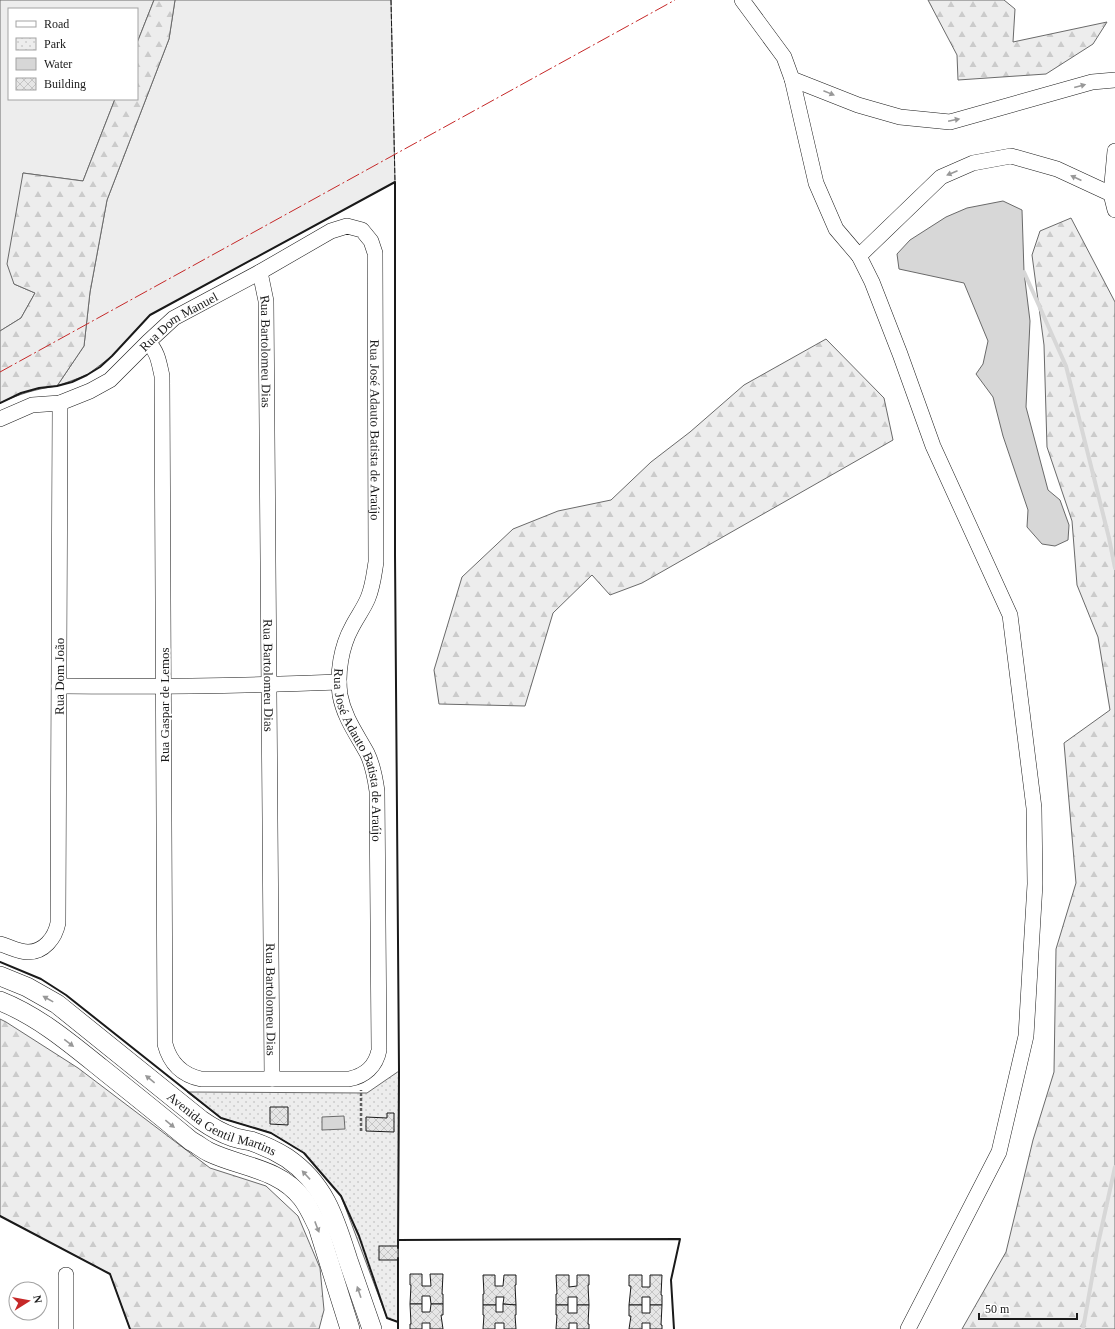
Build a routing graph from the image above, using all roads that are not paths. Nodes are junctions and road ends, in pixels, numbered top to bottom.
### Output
1 (742, 0) edge
2 (792, 78) junction
3 (1115, 80) edge
4 (1115, 150) edge
5 (1111, 194) junction
6 (1115, 210) edge
7 (362, 230) joint
8 (859, 256) junction
9 (260, 272) junction
10 (148, 342) junction
11 (60, 403) junction
12 (0, 419) edge
13 (339, 682) junction
14 (269, 685) junction
15 (60, 686) junction
16 (164, 687) junction
17 (0, 944) edge
18 (0, 976) edge
19 (0, 1001) edge
20 (272, 1078) junction
21 (66, 1275) dead end
22 (66, 1329) edge
23 (350, 1329) edge
24 (372, 1329) edge
25 (908, 1329) edge

1 - 2 street
2 -> 3 street
2 - 8 street
4 - 5 street
5 - 6 street
5 -> 8 street
7 - 9 street, Rua Dom Manuel
7 - 13 street, Rua José Adauto Batista de Araújo
8 - 25 street
9 - 10 street, Rua Dom Manuel
9 - 14 street, Rua Bartolomeu Dias
10 - 11 street, Rua Dom Manuel
10 - 16 street, Rua Gaspar de Lemos
11 - 12 street, Rua Dom Manuel
11 - 15 street, Rua Dom João
13 - 14 street
13 - 20 street, Rua José Adauto Batista de Araújo
14 - 16 street
14 - 20 street, Rua Bartolomeu Dias
15 - 16 street
15 - 17 street, Rua Dom João
16 - 20 street, Rua Gaspar de Lemos
24 -> 18 main road, Avenida Gentil Martins
19 -> 23 main road, Avenida Gentil Martins
21 - 22 street

